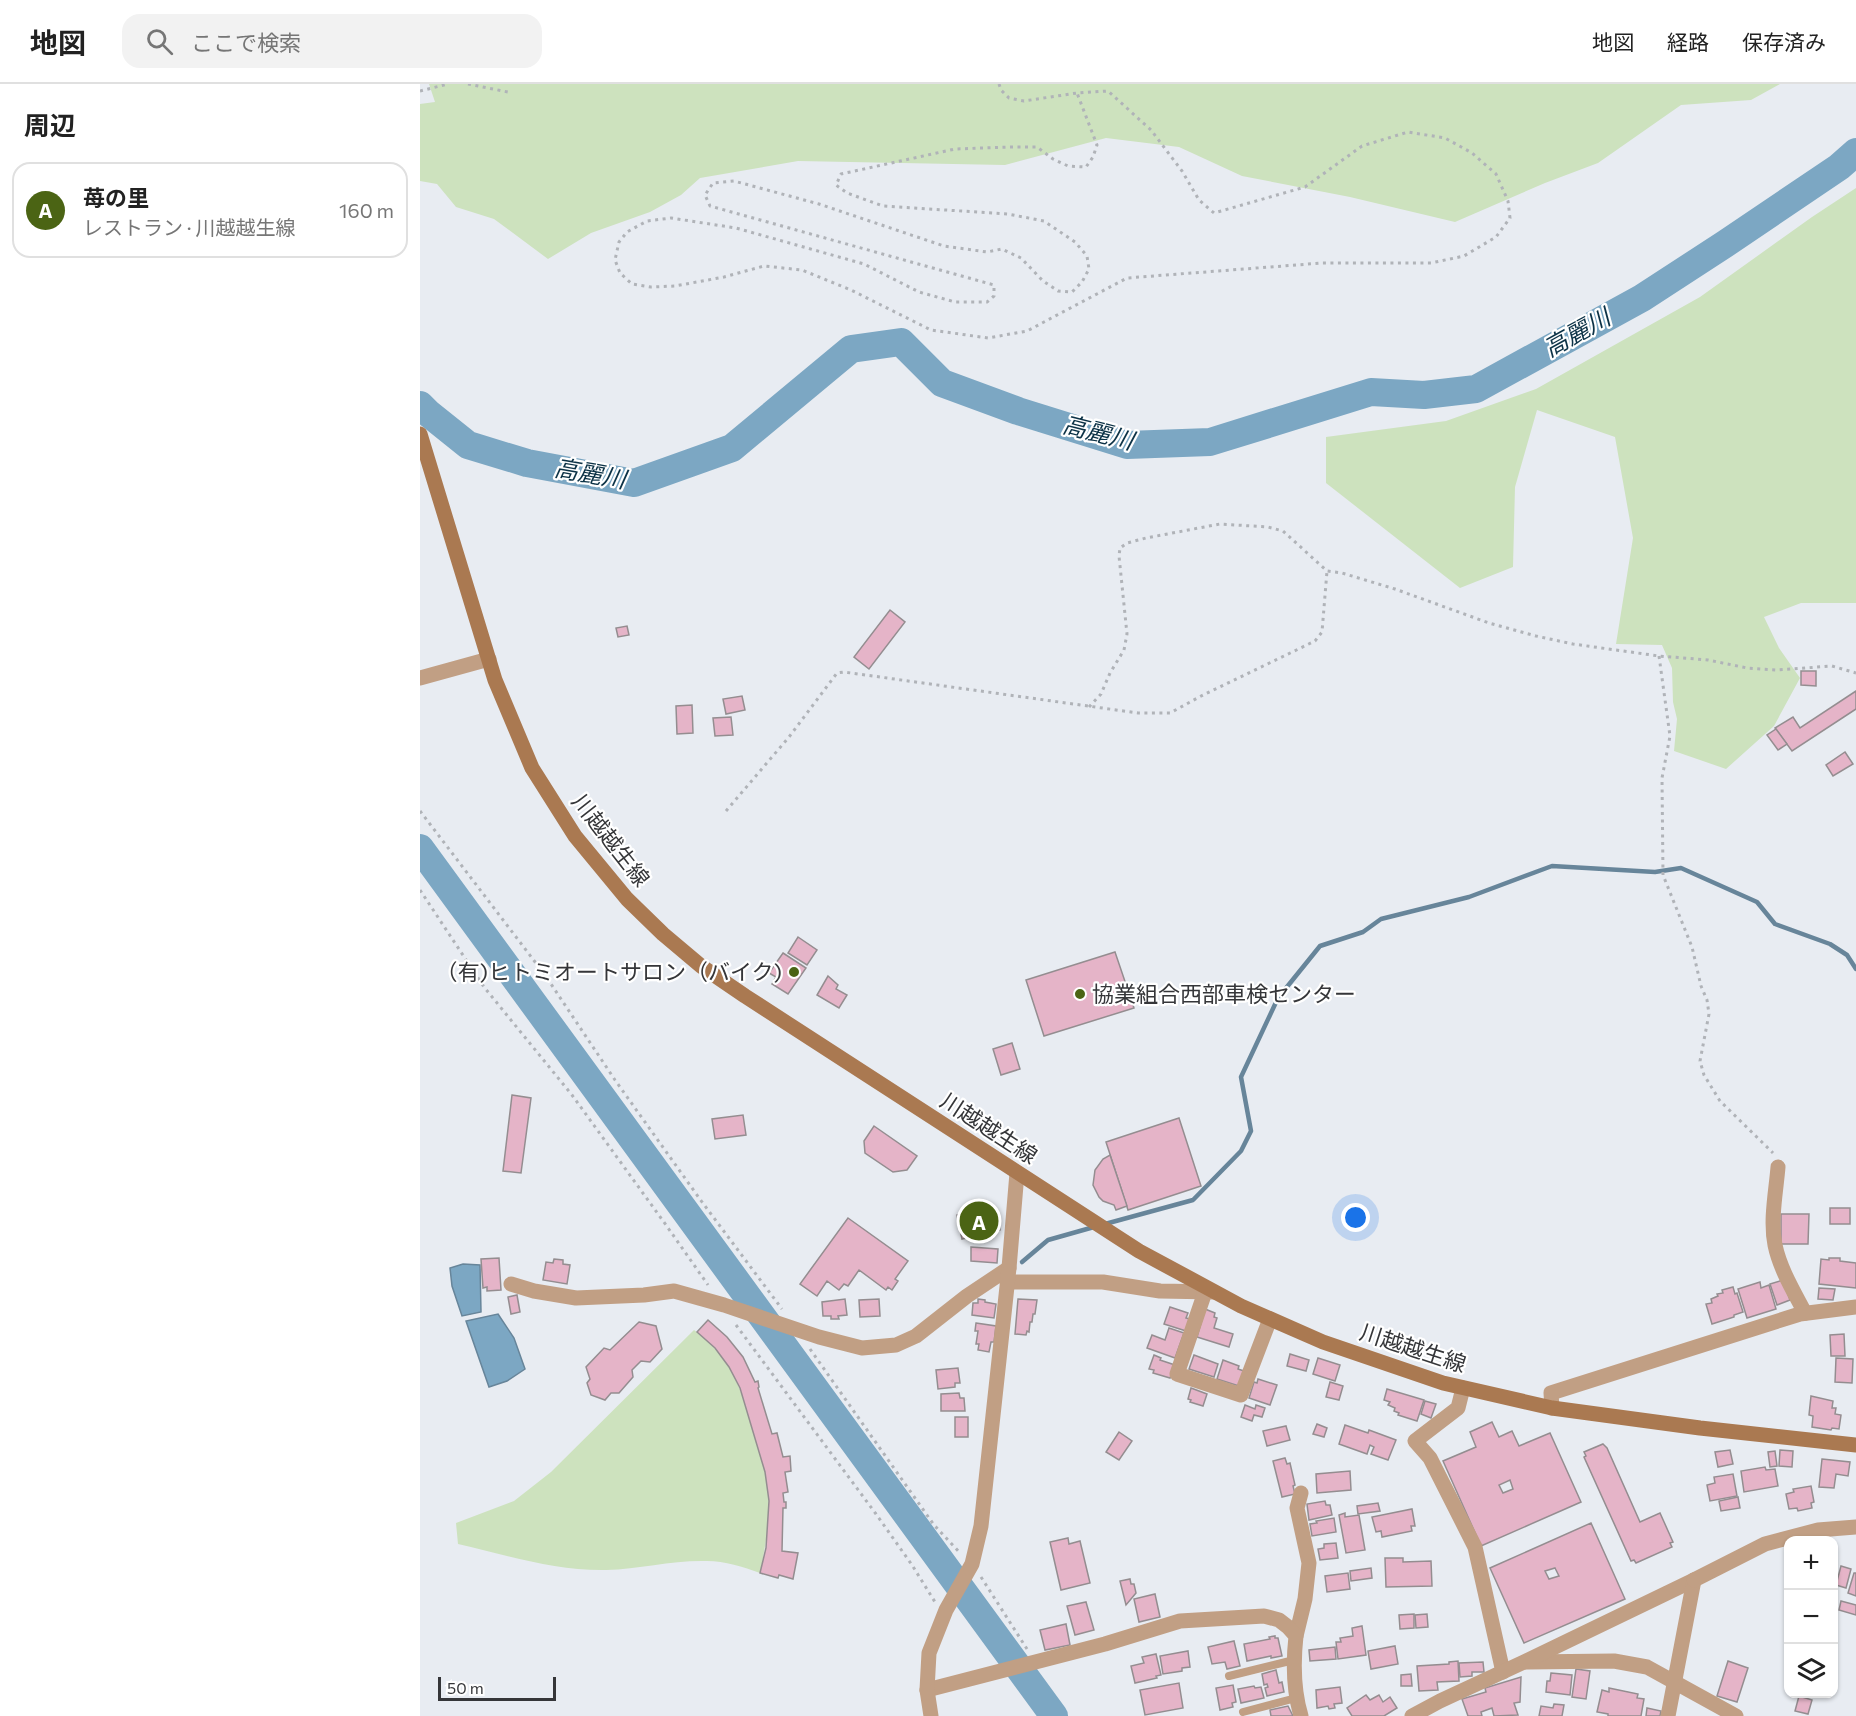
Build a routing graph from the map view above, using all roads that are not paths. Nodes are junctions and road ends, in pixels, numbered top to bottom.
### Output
1 (420, 434) edge
2 (489, 659) junction
3 (420, 678) edge
4 (1778, 1167) road end
5 (1017, 1173) junction
6 (1008, 1275) junction
7 (511, 1284) dead end
8 (1209, 1292) junction
9 (1856, 1307) edge
10 (1805, 1313) junction
11 (1270, 1319) junction
12 (1463, 1388) junction
13 (1552, 1408) junction
14 (1856, 1445) edge
15 (1301, 1492) dead end
16 (1856, 1527) edge
17 (1694, 1580) junction
18 (1296, 1636) junction
19 (1294, 1660) junction
20 (1524, 1662) junction
21 (1503, 1672) junction
22 (1229, 1676) dead end
23 (1676, 1683) junction
24 (927, 1690) junction
25 (1296, 1698) junction
26 (1243, 1712) dead end
27 (931, 1716) edge
28 (1301, 1716) edge
29 (1412, 1716) edge
30 (1668, 1716) edge
31 (1736, 1716) edge

1 - 2 main road, 川越越生線
2 - 3 street
2 - 5 main road, 川越越生線
4 - 10 street
5 - 6 street
5 - 8 main road, 川越越生線
6 - 7 street
6 - 8 street
6 - 24 street
8 - 11 main road, 川越越生線
8 - 11 street
9 - 10 street
10 - 13 street
11 - 12 main road, 川越越生線
12 - 13 main road, 川越越生線
12 - 21 street
13 - 14 main road, 川越越生線
15 - 18 street
16 - 17 street
17 - 20 street
17 - 23 street
18 - 19 street
18 - 24 street
19 - 22 lane
19 - 25 street
20 - 21 street
20 - 23 street
21 - 29 street
23 - 30 street
23 - 31 street
24 - 27 street
25 - 26 lane
25 - 28 street

